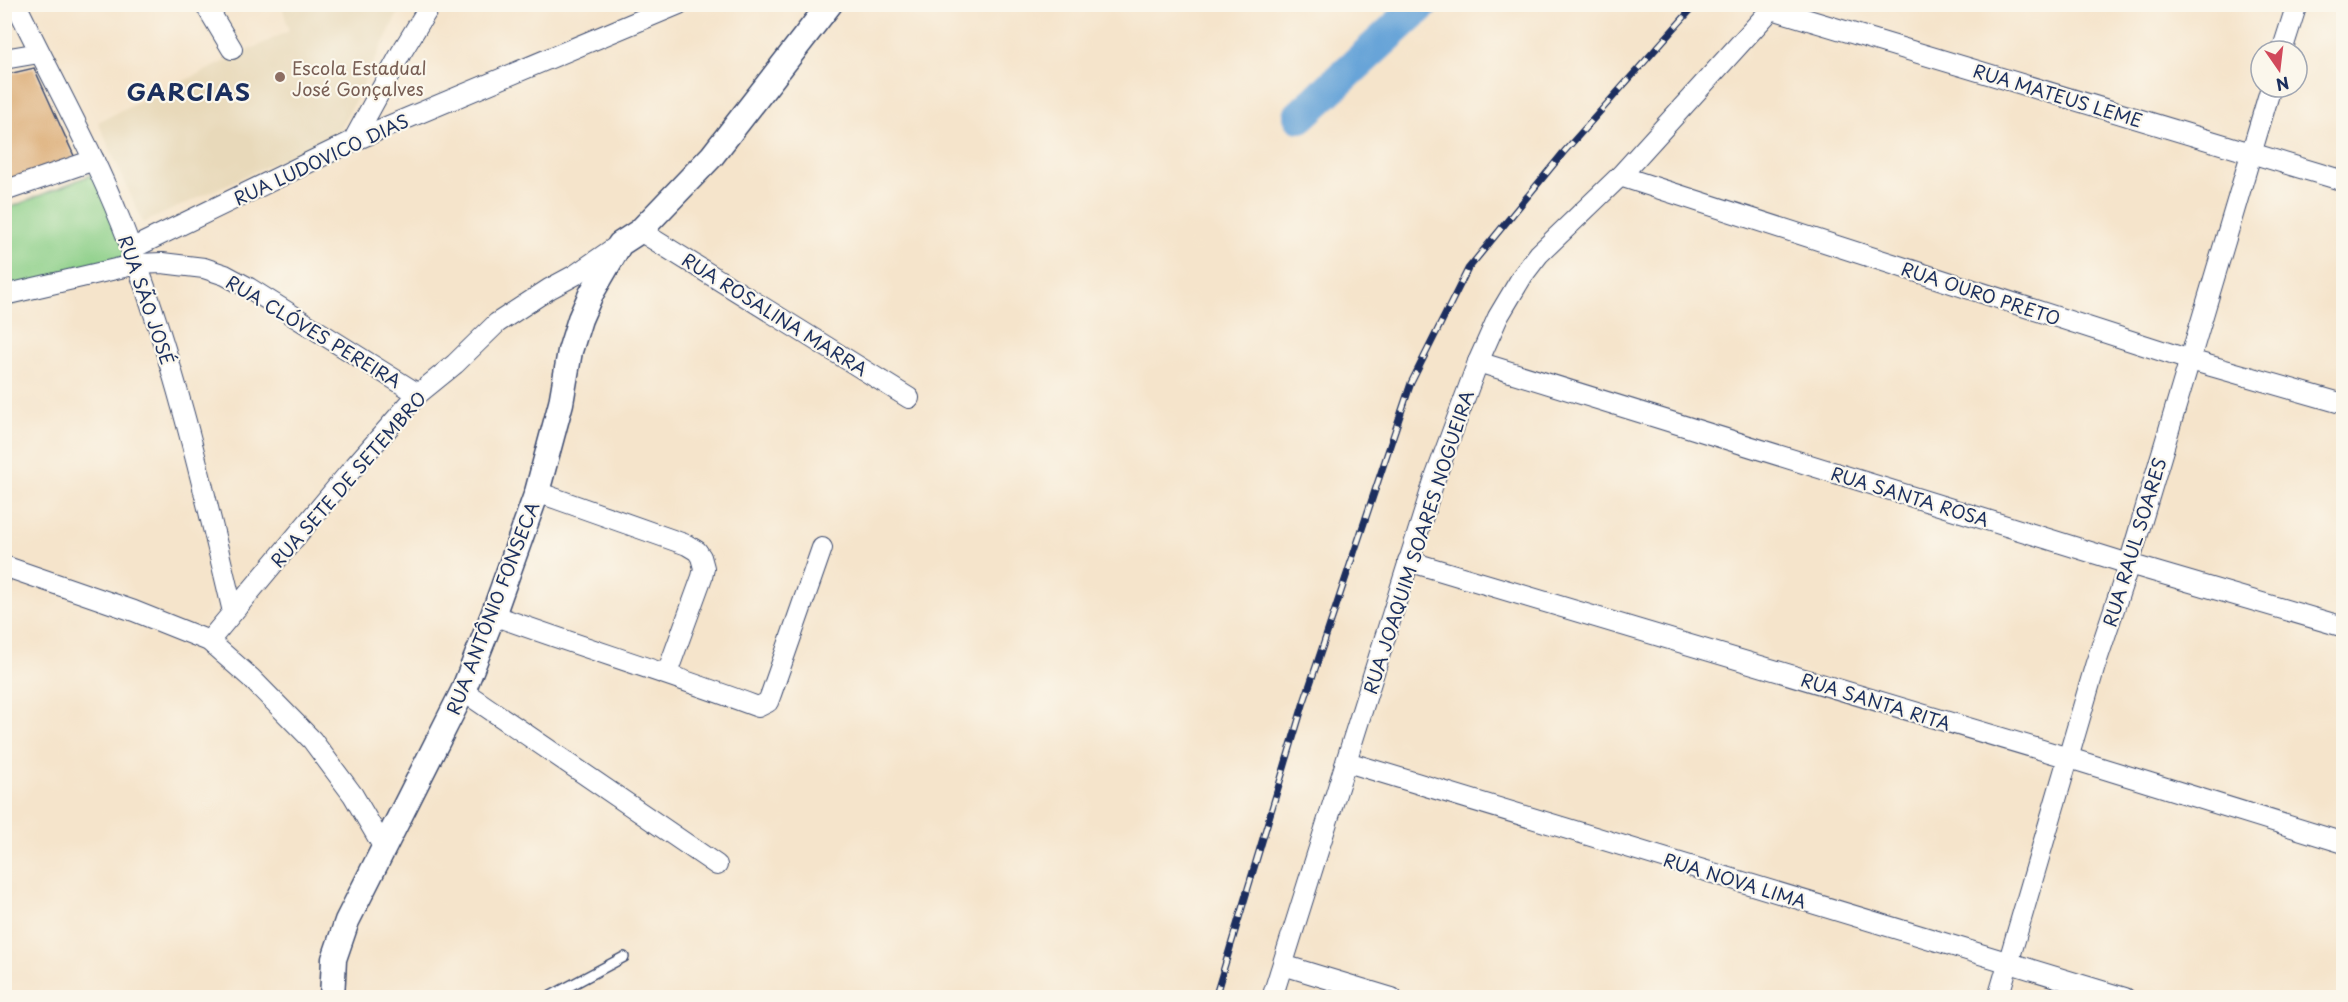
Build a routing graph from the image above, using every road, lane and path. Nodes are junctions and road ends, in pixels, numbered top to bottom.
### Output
1 (16, 4) edge
2 (205, 4) edge
3 (431, 4) edge
4 (679, 4) edge
5 (830, 4) edge
6 (2297, 4) edge
7 (1774, 7) edge
8 (2286, 39) edge
9 (232, 49) dead end
10 (39, 53) junction
11 (4, 59) edge
12 (2267, 99) edge
13 (353, 141) junction
14 (2250, 153) junction
15 (94, 160) junction
16 (1620, 176) junction
17 (2343, 181) edge
18 (4, 191) edge
19 (630, 237) junction
20 (134, 256) junction
21 (4, 295) edge
22 (2190, 360) junction
23 (1478, 362) junction
24 (418, 394) junction
25 (909, 398) dead end
26 (2343, 404) edge
27 (537, 492) junction
28 (822, 548) dead end
29 (1408, 561) junction
30 (2129, 564) junction
31 (6, 572) edge
32 (233, 612) junction
33 (492, 615) junction
34 (2343, 627) edge
35 (209, 641) junction
36 (667, 673) junction
37 (463, 691) junction
38 (2069, 758) junction
39 (1347, 762) junction
40 (2343, 843) edge
41 (384, 848) junction
42 (717, 865) dead end
43 (624, 957) dead end
44 (2008, 963) junction
45 (1283, 965) junction
46 (332, 998) edge
47 (546, 998) edge
48 (1272, 998) edge
49 (1392, 998) edge
50 (1998, 998) edge
51 (2125, 998) edge

1 - 10 street, RUA SÃO JOSÉ
2 - 9 street
3 - 13 street
4 - 13 street, RUA LUDOVICO DIAS
5 - 19 street, RUA SETE DE SETEMBRO
6 - 8 street
7 - 14 street, RUA MATEUS LEME
7 - 16 street, RUA JOAQUIM SOARES NOGUEIRA
10 - 11 street
10 - 15 street, RUA SÃO JOSÉ
12 - 14 street, RUA RAUL SOARES
13 - 20 street, RUA LUDOVICO DIAS
14 - 17 street, RUA MATEUS LEME
14 - 22 street, RUA RAUL SOARES
15 - 18 street
15 - 20 street, RUA SÃO JOSÉ
16 - 22 street, RUA OURO PRETO
16 - 23 street, RUA JOAQUIM SOARES NOGUEIRA
19 - 24 street, RUA SETE DE SETEMBRO
19 - 25 street, RUA ROSALINA MARRA
19 - 27 street, RUA ANTÔNIO FONSECA
20 - 21 street
20 - 24 street, RUA CLÓVES PEREIRA
20 - 32 street, RUA SÃO JOSÉ
22 - 26 street, RUA OURO PRETO
22 - 30 street, RUA RAUL SOARES
23 - 29 street, RUA JOAQUIM SOARES NOGUEIRA
23 - 30 street, RUA SANTA ROSA
24 - 32 street, RUA SETE DE SETEMBRO
27 - 33 street, RUA ANTÔNIO FONSECA
27 - 36 street
28 - 36 street
29 - 38 street, RUA SANTA RITA
29 - 39 street, RUA JOAQUIM SOARES NOGUEIRA
30 - 34 street, RUA SANTA ROSA
30 - 38 street, RUA RAUL SOARES
31 - 35 street
32 - 35 street, RUA SETE DE SETEMBRO
33 - 36 street
33 - 37 street, RUA ANTÔNIO FONSECA
35 - 41 street
37 - 41 street, RUA ANTÔNIO FONSECA
37 - 42 street
38 - 40 street, RUA SANTA RITA
38 - 44 street, RUA RAUL SOARES
39 - 44 street, RUA NOVA LIMA
39 - 45 street, RUA JOAQUIM SOARES NOGUEIRA
41 - 46 street, RUA ANTÔNIO FONSECA
43 - 47 lane
44 - 50 street, RUA RAUL SOARES
44 - 51 street, RUA NOVA LIMA
45 - 48 street, RUA JOAQUIM SOARES NOGUEIRA
45 - 49 street

